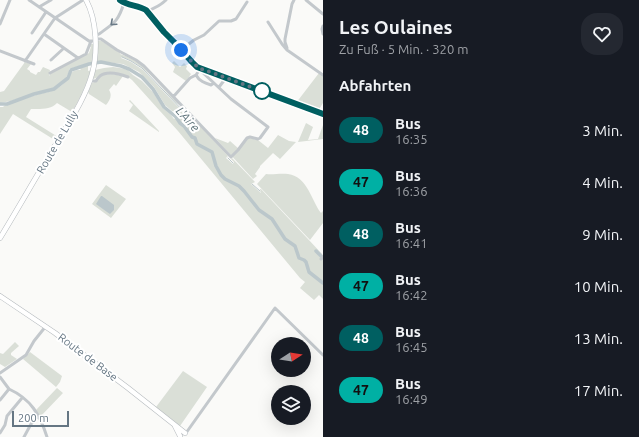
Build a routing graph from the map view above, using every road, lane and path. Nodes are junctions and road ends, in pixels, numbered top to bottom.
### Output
1 (10, 0) edge
2 (36, 0) edge
3 (51, 0) edge
4 (84, 0) edge
5 (120, 0) edge
6 (166, 0) edge
7 (294, 0) edge
8 (306, 0) edge
9 (30, 1) edge
10 (247, 2) dead end
11 (124, 3) junction
12 (39, 7) junction
13 (149, 11) junction
14 (46, 12) junction
15 (323, 14) edge
16 (55, 18) junction
17 (268, 22) dead end
18 (0, 24) edge
19 (323, 26) edge
20 (32, 33) dead end
21 (95, 33) junction
22 (44, 34) junction
23 (323, 34) edge
24 (94, 40) junction
25 (64, 48) junction
26 (181, 50) junction
27 (0, 51) edge
28 (288, 51) junction
29 (78, 58) junction
30 (51, 60) dead end
31 (25, 61) junction
32 (34, 64) dead end
33 (200, 69) junction
34 (50, 73) dead end
35 (196, 75) junction
36 (323, 75) edge
37 (128, 77) dead end
38 (90, 78) junction
39 (226, 78) junction
40 (214, 83) junction
41 (219, 87) junction
42 (174, 96) junction
43 (323, 114) edge
44 (0, 238) edge
45 (0, 296) edge
46 (46, 326) junction
47 (323, 355) edge
48 (0, 373) edge
49 (0, 377) edge
50 (9, 389) junction
51 (22, 398) junction
52 (0, 400) edge
53 (38, 416) junction
54 (173, 423) junction
55 (0, 433) edge
56 (187, 434) edge
57 (24, 437) edge
58 (47, 437) edge
59 (180, 437) edge

1 - 18 street
2 - 9 street
3 - 12 street
4 - 16 street
4 - 21 main road, Route de Lully
4 - 24 main road, Route de Lully
5 - 11 street
6 - 13 street
7 - 28 street
8 - 15 street
9 - 12 street
10 - 26 street
11 - 13 street
11 -> 21 street
12 - 14 street
13 - 26 street
14 - 16 street
14 - 20 street
16 - 22 street
16 - 24 street
17 - 28 street
19 - 23 street
21 - 24 main road, Route de Lully
22 - 25 street
22 - 31 street
24 - 29 street
24 - 38 main road, Route de Lully
24 - 42 street
25 - 29 street
25 - 30 street
26 - 33 street
27 - 31 street
28 - 36 street
29 - 34 street
31 - 32 street
33 - 35 street
33 - 39 street
33 - 40 street
35 - 40 street
35 - 42 street
37 - 38 street
38 - 44 main road, Route de Lully
39 - 41 street
39 - 43 street
40 - 41 street
41 - 42 street
45 - 46 main road, Route de Base
46 - 48 street
46 - 54 main road, Route de Base
47 - 56 street
49 - 50 street
50 - 51 street
50 - 52 street
51 - 53 street
51 - 55 street
53 - 57 street
53 - 58 street
54 - 56 main road, Route de Base
54 - 59 main road, Route de Base
56 - 59 main road

